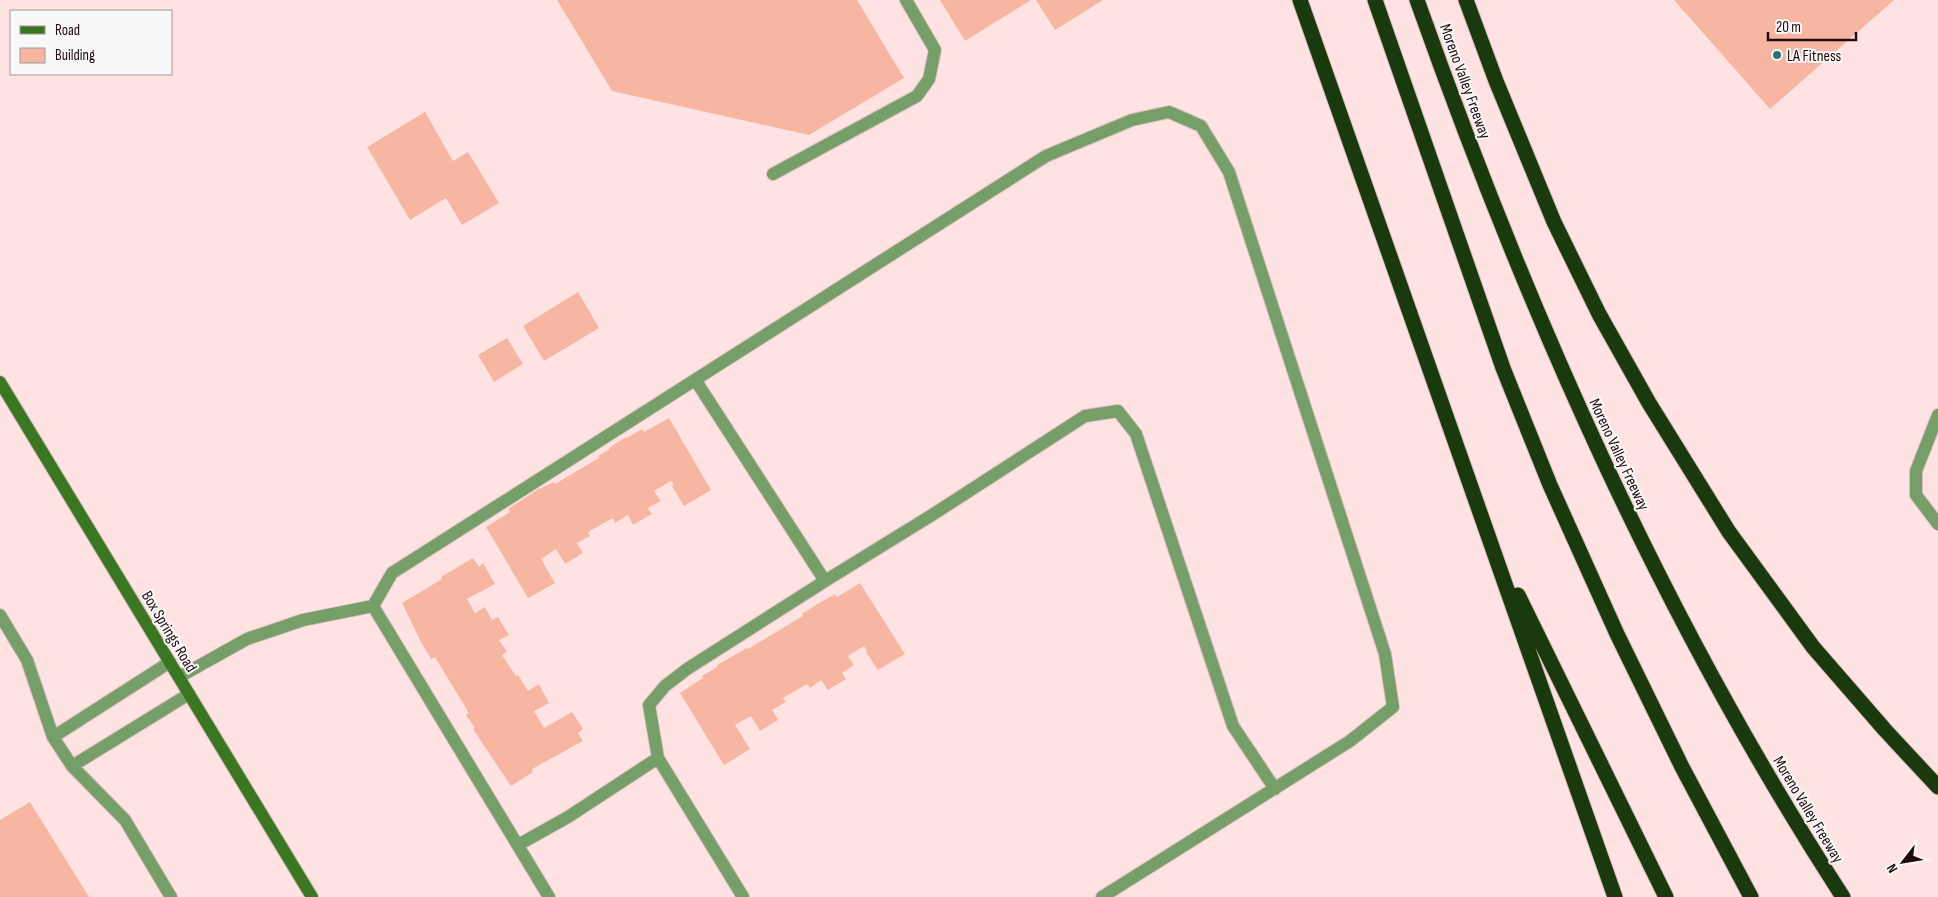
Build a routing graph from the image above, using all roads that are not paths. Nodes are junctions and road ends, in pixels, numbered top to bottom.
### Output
1 (906, 0) edge
2 (1300, 0) edge
3 (1375, 0) edge
4 (1417, 0) edge
5 (1466, 0) edge
6 (773, 174) dead end
7 (696, 381) junction
8 (0, 382) edge
9 (1938, 415) edge
10 (1938, 524) edge
11 (1487, 533) junction
12 (825, 581) junction
13 (373, 606) junction
14 (0, 615) edge
15 (170, 662) junction
16 (179, 677) junction
17 (189, 694) junction
18 (53, 737) junction
19 (658, 758) junction
20 (72, 766) junction
21 (1938, 787) edge
22 (1275, 789) junction
23 (518, 845) junction
24 (172, 897) edge
25 (312, 897) edge
26 (549, 897) edge
27 (744, 897) edge
28 (1102, 897) edge
29 (1615, 897) edge
30 (1666, 897) edge
31 (1751, 897) edge
32 (1843, 897) edge

1 - 6 lane
2 - 11 highway
3 - 31 highway
4 - 32 highway, Moreno Valley Freeway
5 - 21 highway
7 - 12 lane
7 - 13 lane
7 - 22 lane
8 - 15 main road, Box Springs Road
9 - 10 lane
11 - 29 highway
11 - 30 highway
12 - 19 lane
12 - 22 lane
13 - 16 lane
13 - 23 lane
14 - 18 lane
15 - 16 main road, Box Springs Road
15 - 18 lane
16 - 17 main road, Box Springs Road
17 - 20 lane
17 - 25 main road, Box Springs Road
18 - 20 lane
19 - 23 lane
19 - 27 lane
20 - 24 lane
22 - 28 lane
23 - 26 lane

